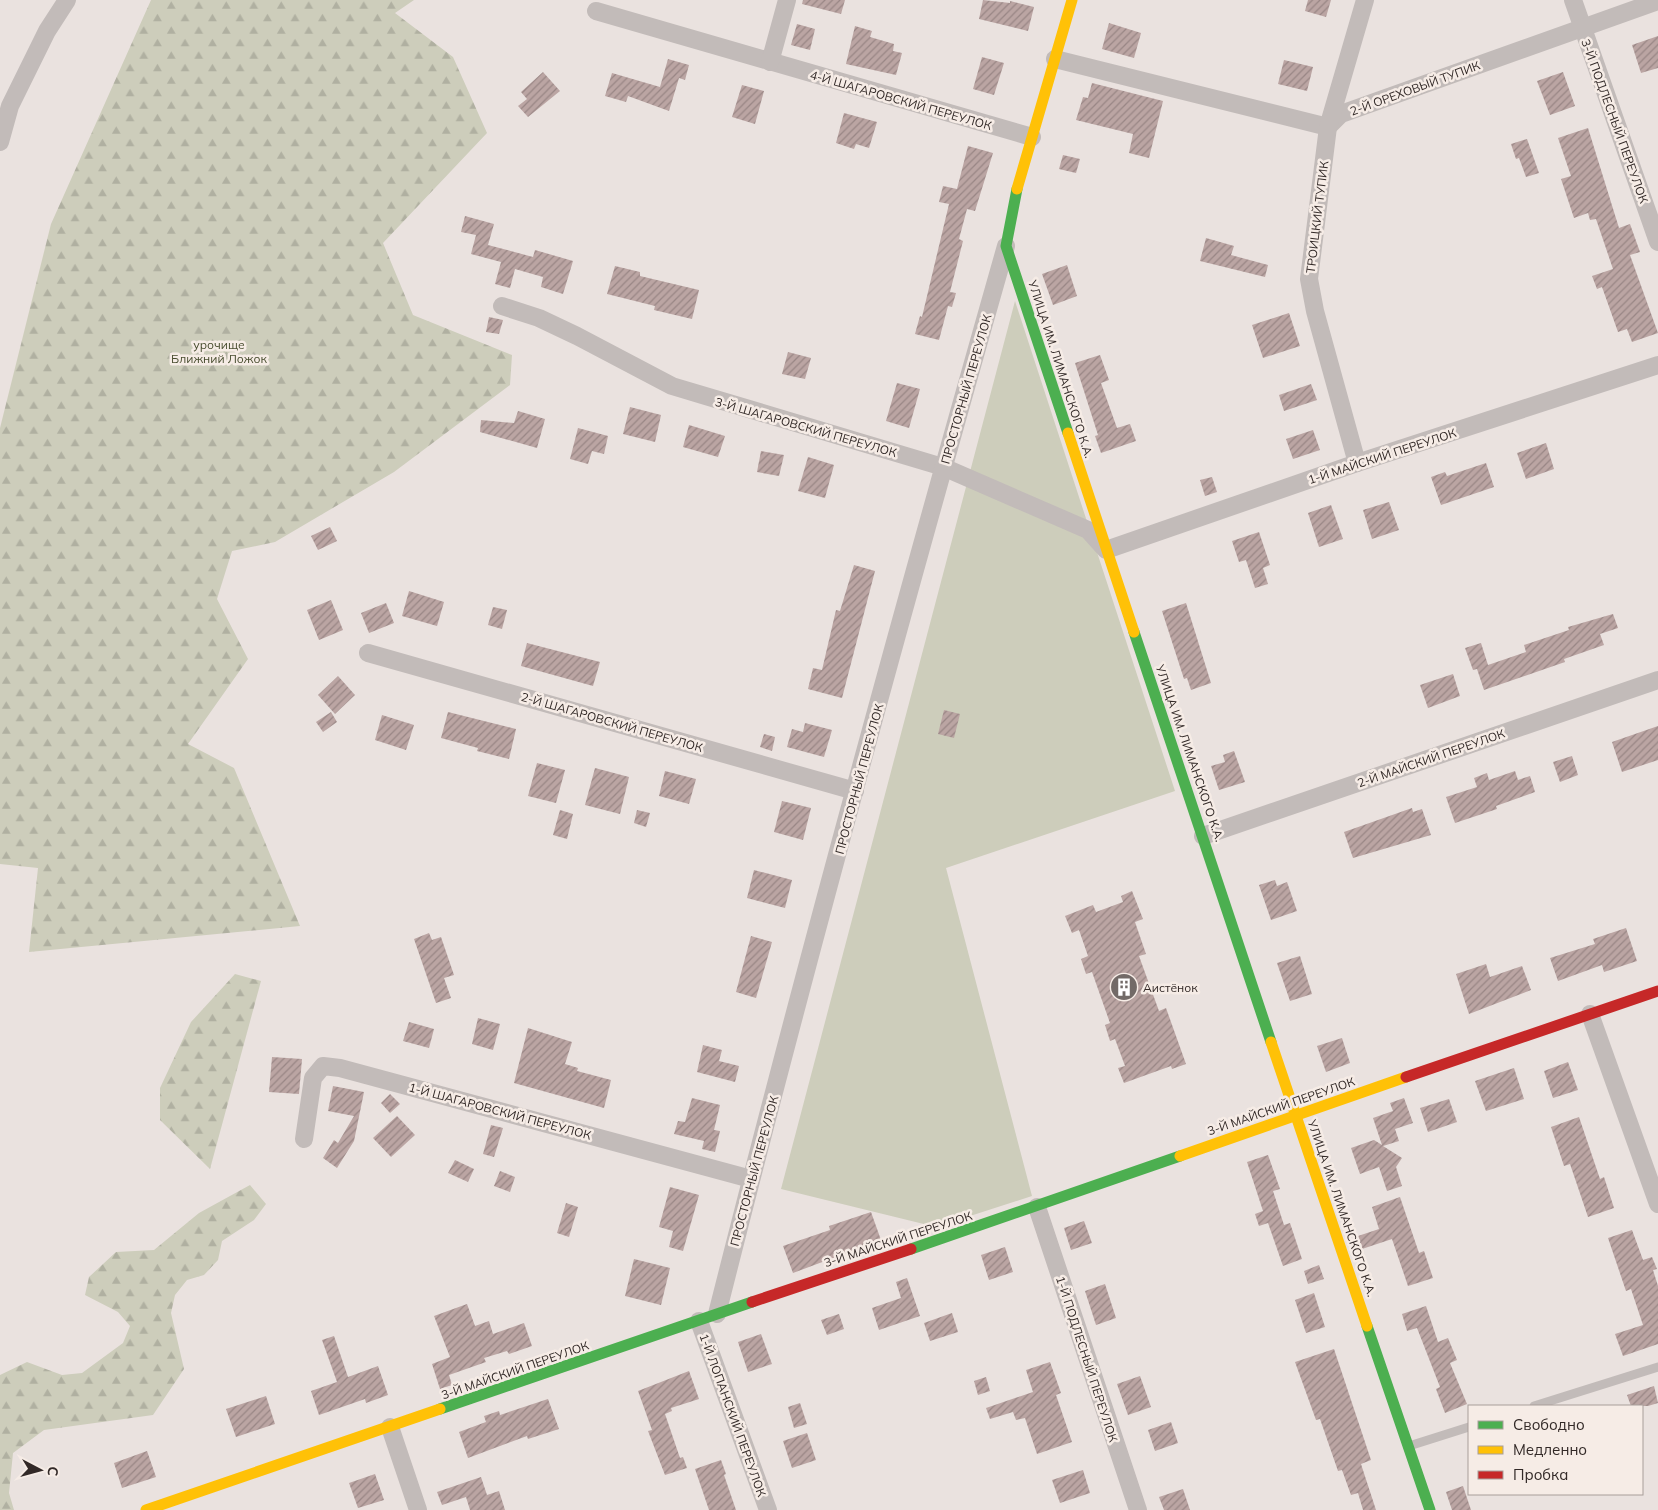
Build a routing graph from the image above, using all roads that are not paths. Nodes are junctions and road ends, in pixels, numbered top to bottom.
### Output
1 (67, 0) edge
2 (787, 0) edge
3 (1072, 0) edge
4 (1365, 0) edge
5 (1573, 0) edge
6 (1658, 0) edge
7 (596, 11) dead end
8 (1582, 29) junction
9 (1055, 59) junction
10 (770, 62) junction
11 (1328, 128) junction
12 (1032, 137) junction
13 (0, 142) edge
14 (1658, 242) edge
15 (1006, 246) junction
16 (502, 306) dead end
17 (1658, 365) edge
18 (1357, 463) junction
19 (943, 467) junction
20 (1106, 550) junction
21 (368, 653) dead end
22 (1658, 680) edge
23 (855, 791) junction
24 (1203, 836) junction
25 (1658, 991) edge
26 (1590, 1014) junction
27 (1295, 1115) junction
28 (304, 1139) dead end
29 (751, 1179) junction
30 (1658, 1204) edge
31 (1037, 1207) junction
32 (716, 1314) junction
33 (699, 1321) junction
34 (1658, 1367) edge
35 (1537, 1405) edge
36 (390, 1427) junction
37 (1468, 1427) edge
38 (1408, 1446) junction
39 (146, 1510) edge
40 (418, 1510) edge
41 (768, 1510) edge
42 (1138, 1510) edge
43 (1430, 1510) edge

1 - 13 street
2 - 10 street
3 - 9 street, УЛИЦА ИМ. ЛИМАНСКОГО К.А.
4 - 11 street, ТРОИЦКИЙ ТУПИК
5 - 8 street, 3-Й ПОДЛЕСНЫЙ ПЕРЕУЛОК
6 - 8 street, 2-Й ОРЕХОВЫЙ ТУПИК
7 - 10 street, 4-Й ШАГАРОВСКИЙ ПЕРЕУЛОК
8 - 11 street, 2-Й ОРЕХОВЫЙ ТУПИК
8 - 14 street, 3-Й ПОДЛЕСНЫЙ ПЕРЕУЛОК
9 - 11 street
9 - 12 street, УЛИЦА ИМ. ЛИМАНСКОГО К.А.
10 - 12 street, 4-Й ШАГАРОВСКИЙ ПЕРЕУЛОК
11 - 18 street, ТРОИЦКИЙ ТУПИК
12 - 15 street, УЛИЦА ИМ. ЛИМАНСКОГО К.А.
15 - 19 street, ПРОСТОРНЫЙ ПЕРЕУЛОК
15 - 20 street, УЛИЦА ИМ. ЛИМАНСКОГО К.А.
16 - 19 street, 3-Й ШАГАРОВСКИЙ ПЕРЕУЛОК
17 - 18 street, 1-Й МАЙСКИЙ ПЕРЕУЛОК
18 - 20 street, 1-Й МАЙСКИЙ ПЕРЕУЛОК
19 - 20 street, 3-Й ШАГАРОВСКИЙ ПЕРЕУЛОК
19 - 23 street, ПРОСТОРНЫЙ ПЕРЕУЛОК
20 - 24 street, УЛИЦА ИМ. ЛИМАНСКОГО К.А.
21 - 23 street, 2-Й ШАГАРОВСКИЙ ПЕРЕУЛОК
22 - 24 street, 2-Й МАЙСКИЙ ПЕРЕУЛОК
23 - 29 street, ПРОСТОРНЫЙ ПЕРЕУЛОК
24 - 27 street, УЛИЦА ИМ. ЛИМАНСКОГО К.А.
25 - 26 street, 3-Й МАЙСКИЙ ПЕРЕУЛОК
26 - 27 street, 3-Й МАЙСКИЙ ПЕРЕУЛОК
26 - 30 street
27 - 31 street, 3-Й МАЙСКИЙ ПЕРЕУЛОК
27 - 38 street, УЛИЦА ИМ. ЛИМАНСКОГО К.А.
28 - 29 street, 1-Й ШАГАРОВСКИЙ ПЕРЕУЛОК
29 - 32 street, ПРОСТОРНЫЙ ПЕРЕУЛОК
31 - 32 street, 3-Й МАЙСКИЙ ПЕРЕУЛОК
31 - 42 street, 1-Й ПОДЛЕСНЫЙ ПЕРЕУЛОК
32 - 33 street, 3-Й МАЙСКИЙ ПЕРЕУЛОК
33 - 36 street, 3-Й МАЙСКИЙ ПЕРЕУЛОК
33 - 41 street, 1-Й ЛОПАНСКИЙ ПЕРЕУЛОК
34 - 35 lane
36 - 39 street, 3-Й МАЙСКИЙ ПЕРЕУЛОК
36 - 40 street
37 - 38 lane
38 - 43 street, УЛИЦА ИМ. ЛИМАНСКОГО К.А.

